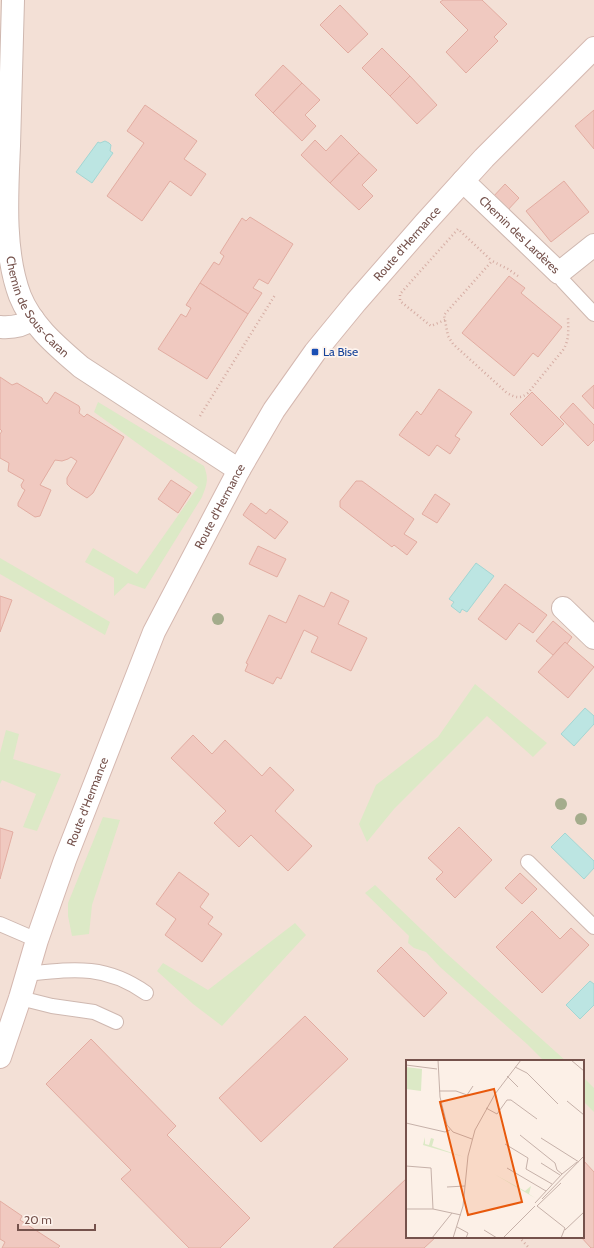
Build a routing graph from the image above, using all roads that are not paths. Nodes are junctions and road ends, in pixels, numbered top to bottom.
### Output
1 (13, 0) edge
2 (594, 48) edge
3 (463, 181) junction
4 (594, 245) edge
5 (559, 274) junction
6 (594, 314) edge
7 (33, 320) junction
8 (0, 327) edge
9 (239, 470) junction
10 (563, 608) dead end
11 (594, 638) edge
12 (528, 862) dead end
13 (0, 924) edge
14 (594, 927) edge
15 (37, 940) junction
16 (27, 974) junction
17 (146, 993) dead end
18 (20, 998) junction
19 (116, 1022) dead end
20 (0, 1057) edge

1 - 7 main road, Chemin de Sous-Caran
2 - 3 main road, Route d'Hermance
3 - 5 main road, Chemin des Lardères
3 - 9 main road, Route d'Hermance
4 - 5 main road, Chemin des Lardères
5 - 6 lane
7 - 8 main road
7 - 9 main road, Chemin de Sous-Caran
9 - 15 main road, Route d'Hermance
10 - 11 main road
12 - 14 lane
13 - 15 lane
15 - 16 main road, Route d'Hermance
16 - 17 lane
16 - 18 main road, Route d'Hermance
18 - 19 lane
18 - 20 main road, Route d'Hermance

